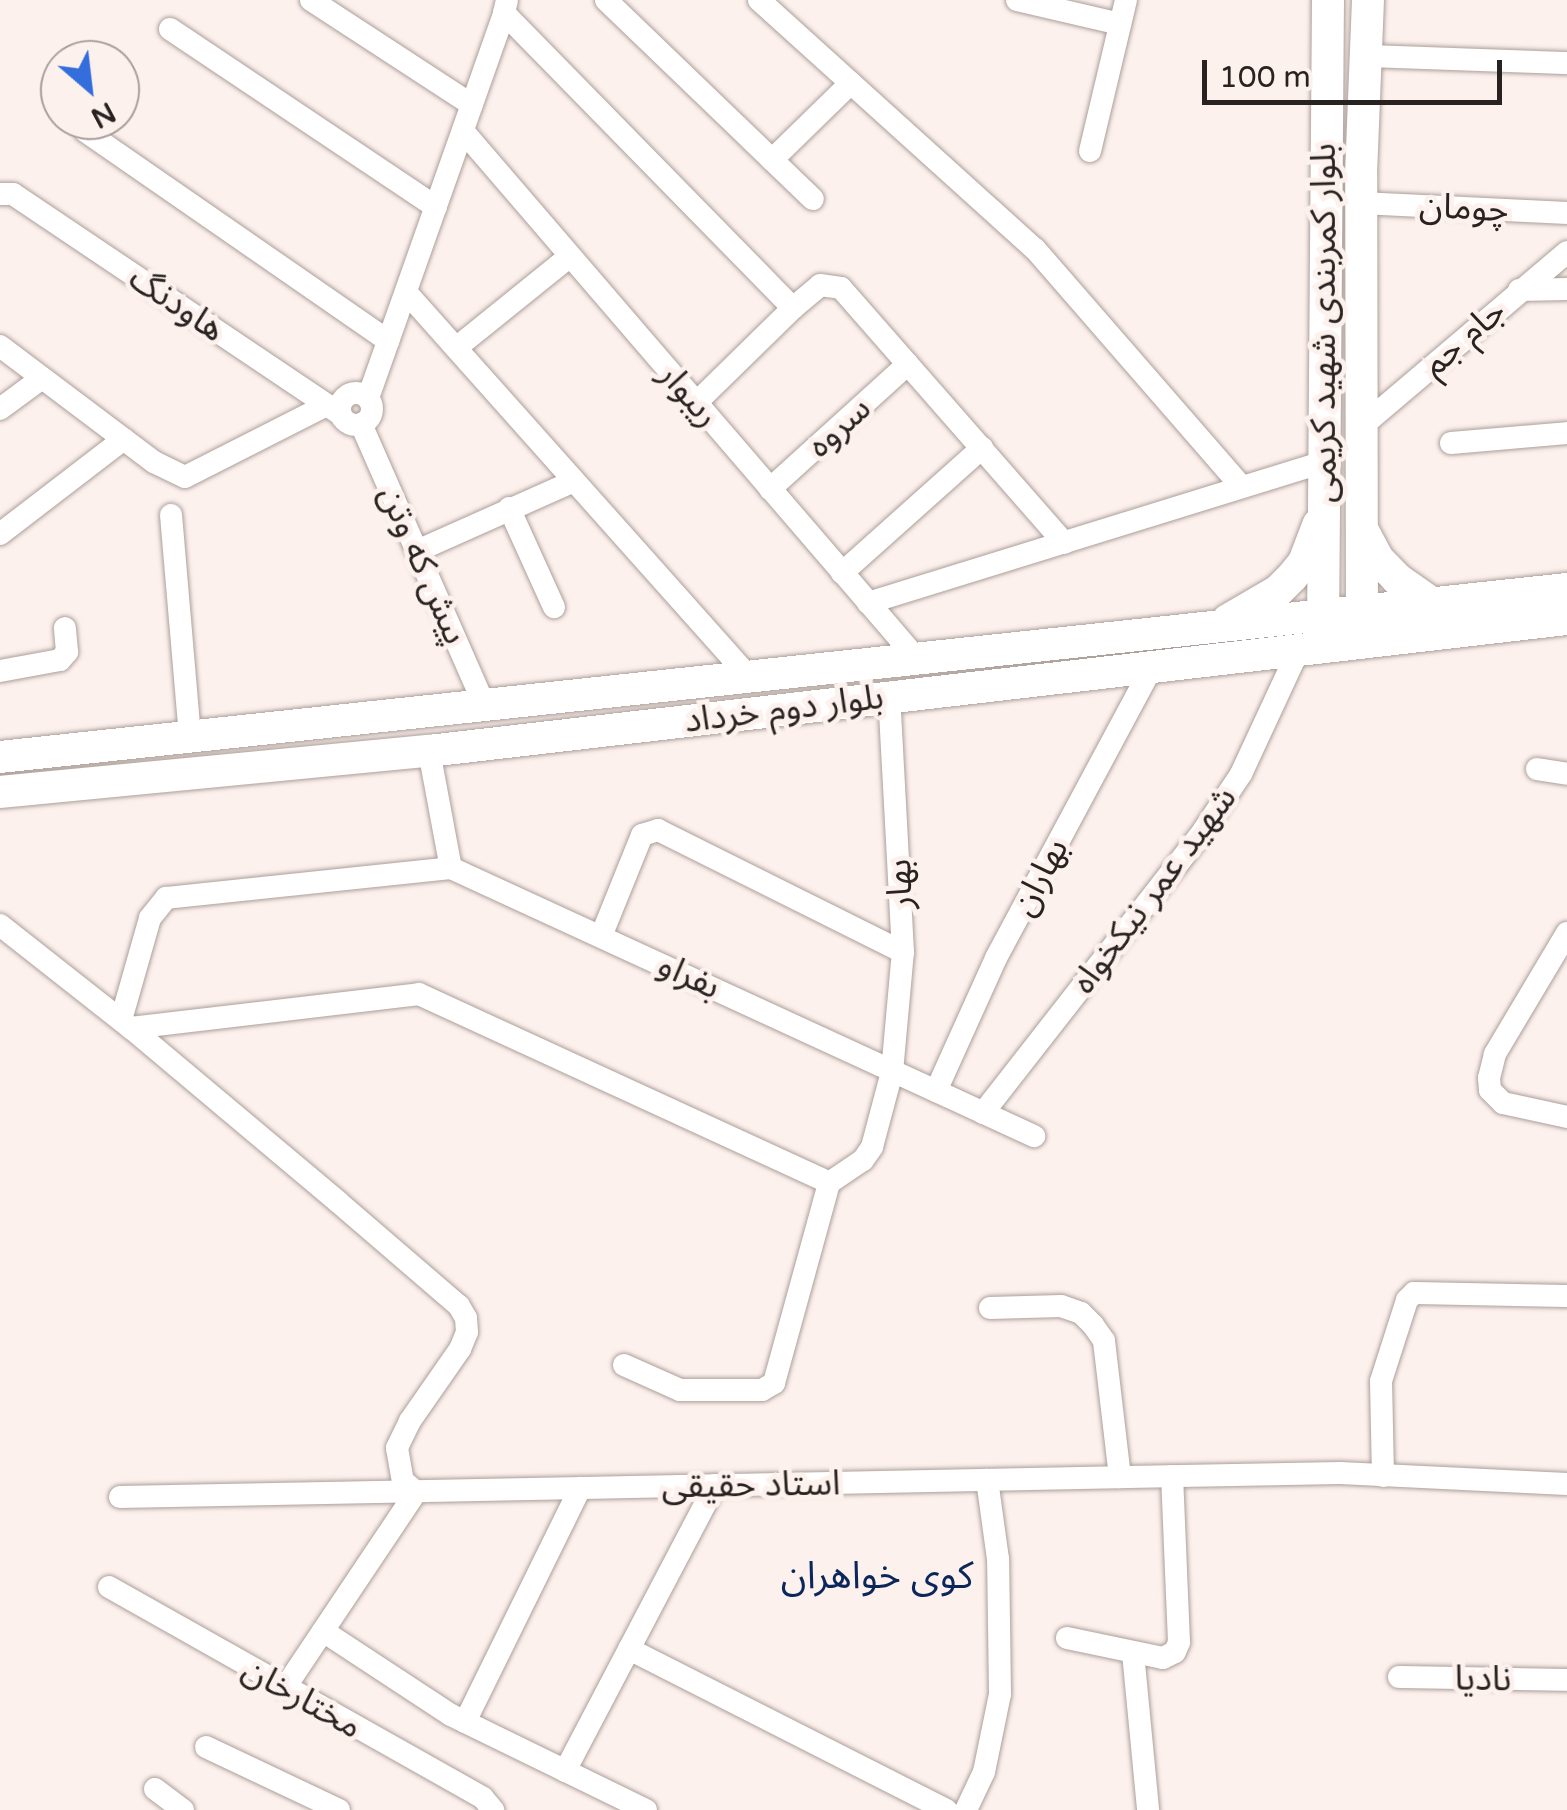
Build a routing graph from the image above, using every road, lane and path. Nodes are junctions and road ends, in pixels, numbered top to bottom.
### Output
1 (311, 0) edge
2 (606, 0) edge
3 (759, 0) edge
4 (1017, 0) edge
5 (1126, 0) edge
6 (1328, 0) edge
7 (1368, 0) edge
8 (506, 7) edge
9 (1120, 24) junction
10 (170, 29) dead end
11 (1366, 56) junction
12 (1567, 63) edge
13 (852, 82) junction
14 (472, 105) junction
15 (462, 131) junction
16 (98, 140) edge
17 (1090, 152) dead end
18 (772, 160) junction
19 (7, 194) edge
20 (813, 199) dead end
21 (1361, 204) junction
22 (436, 207) junction
23 (1567, 213) edge
24 (1567, 252) edge
25 (570, 256) junction
26 (1567, 289) edge
27 (1519, 290) junction
28 (406, 292) junction
29 (793, 308) junction
30 (388, 341) junction
31 (0, 346) edge
32 (456, 348) junction
33 (908, 364) junction
34 (42, 378) junction
35 (696, 403) junction
36 (0, 408) edge
37 (343, 414) junction
38 (1362, 426) junction
39 (1567, 433) edge
40 (124, 439) junction
41 (1451, 443) dead end
42 (982, 448) junction
43 (1324, 462) junction
44 (574, 480) junction
45 (1242, 488) junction
46 (770, 489) junction
47 (510, 508) junction
48 (1323, 512) junction
49 (171, 515) dead end
50 (1362, 529) junction
51 (0, 534) edge
52 (1064, 542) junction
53 (417, 550) junction
54 (842, 573) junction
55 (1567, 589) edge
56 (868, 604) junction
57 (1434, 604) junction
58 (554, 607) dead end
59 (1524, 609) junction
60 (1567, 619) edge
61 (1214, 627) junction
62 (1362, 627) junction
63 (65, 628) dead end
64 (1315, 637) junction
65 (917, 659) junction
66 (1152, 667) junction
67 (0, 671) edge
68 (749, 677) junction
69 (888, 696) junction
70 (485, 706) junction
71 (190, 737) junction
72 (429, 751) junction
73 (0, 757) edge
74 (1538, 769) dead end
75 (1567, 774) edge
76 (0, 792) edge
77 (451, 868) junction
78 (0, 925) edge
79 (602, 934) junction
80 (1567, 934) edge
81 (903, 952) junction
82 (126, 1024) junction
83 (892, 1072) junction
84 (936, 1092) junction
85 (983, 1113) junction
86 (1567, 1118) edge
87 (1034, 1136) dead end
88 (828, 1182) junction
89 (1567, 1296) edge
90 (990, 1308) dead end
91 (624, 1365) dead end
92 (1172, 1476) junction
93 (1383, 1476) junction
94 (1120, 1477) junction
95 (987, 1480) junction
96 (1567, 1484) edge
97 (715, 1486) junction
98 (580, 1488) junction
99 (416, 1492) junction
100 (120, 1498) dead end
101 (109, 1587) dead end
102 (323, 1631) junction
103 (1067, 1638) dead end
104 (629, 1649) junction
105 (1133, 1653) junction
106 (1399, 1678) dead end
107 (1567, 1680) edge
108 (285, 1688) junction
109 (465, 1722) junction
110 (206, 1747) dead end
111 (565, 1771) junction
112 (155, 1788) dead end
113 (183, 1810) edge
114 (338, 1810) edge
115 (492, 1810) edge
116 (646, 1810) edge
117 (947, 1810) edge
118 (966, 1810) edge
119 (1148, 1810) edge

1 - 14 street
2 - 18 street
3 - 13 street
4 - 9 street
5 - 9 street
6 - 43 street, بلوار کمربندی شهید کریمی
7 - 11 street, بلوار کمربندی شهید کریمی
8 - 14 street
8 - 29 street
9 - 17 street
10 - 22 street
11 - 12 street
11 - 21 street, بلوار کمربندی شهید کریمی
13 - 18 street
13 - 45 street
14 - 15 street
15 - 22 street
15 - 25 street, ریبوار
16 - 30 street
18 - 20 street
19 - 37 street, هاودنگ
21 - 23 street, چومان
21 - 38 street, بلوار کمربندی شهید کریمی
22 - 28 street
24 - 27 street, جام جم
25 - 32 street
25 - 35 street, ریبوار
26 - 27 street
27 - 38 street, جام جم
28 - 30 street
28 - 32 street
29 - 33 street
29 - 35 street
30 - 37 street
31 - 34 street
32 - 44 street
33 - 42 street
33 - 46 street, سروه
34 - 36 street
34 - 40 street
35 - 46 street, ریبوار
37 - 40 street
37 - 53 street, پیش که وتن
38 - 50 street, بلوار کمربندی شهید کریمی
39 - 41 street
40 - 51 street
42 - 52 street
42 - 54 street
43 - 45 street
43 - 48 street, بلوار کمربندی شهید کریمی
44 - 47 street
44 - 68 street
45 - 52 street
46 - 54 street, ریبوار
47 - 53 street
47 - 58 street
48 - 61 street
48 - 64 street, بلوار کمربندی شهید کریمی
49 - 71 street
50 - 57 street
50 - 62 street, بلوار کمربندی شهید کریمی
52 - 56 street
53 - 70 street, پیش که وتن
54 - 56 street, ریبوار
55 - 59 street, بلوار دوم خرداد
56 - 65 street, ریبوار
57 - 59 street, بلوار دوم خرداد
57 - 62 street, بلوار دوم خرداد
59 - 60 street, بلوار دوم خرداد
59 - 62 street, بلوار دوم خرداد
61 - 64 street, بلوار دوم خرداد
61 - 65 street, بلوار دوم خرداد
62 - 64 street, بلوار دوم خرداد
63 - 67 street
64 - 66 street, بلوار دوم خرداد
64 - 85 street, شهید عمر نیکخواه
65 - 68 street, بلوار دوم خرداد
66 - 69 street, بلوار دوم خرداد
66 - 84 street, بهاران
68 - 70 street, بلوار دوم خرداد
69 - 72 street, بلوار دوم خرداد
69 - 81 street, بهار
70 - 71 street, بلوار دوم خرداد
71 - 73 street, بلوار دوم خرداد
72 - 76 street, بلوار دوم خرداد
72 - 77 street
74 - 75 street
77 - 79 street, بفراو
77 - 82 street
78 - 82 street
79 - 81 street
79 - 83 street, بفراو
80 - 86 street
81 - 83 street, بهار
82 - 88 street
82 - 99 street
83 - 84 street, بفراو
83 - 88 street, بهار
84 - 85 street, بفراو
85 - 87 street, بفراو
88 - 91 street
89 - 93 street
90 - 94 street
92 - 93 street, استاد حقیقی
92 - 94 street, استاد حقیقی
92 - 105 street
93 - 96 street, استاد حقیقی
94 - 95 street, استاد حقیقی
95 - 97 street, استاد حقیقی
95 - 118 street
97 - 98 street, استاد حقیقی
97 - 104 street
98 - 99 street, استاد حقیقی
98 - 109 street
99 - 100 street, استاد حقیقی
99 - 102 street
101 - 108 street, مختارخان
102 - 108 street
102 - 109 street
103 - 105 street
104 - 111 street
104 - 117 street
105 - 119 street
106 - 107 street, نادیا
108 - 115 street, مختارخان
109 - 111 street
110 - 114 street
111 - 116 street
112 - 113 street

